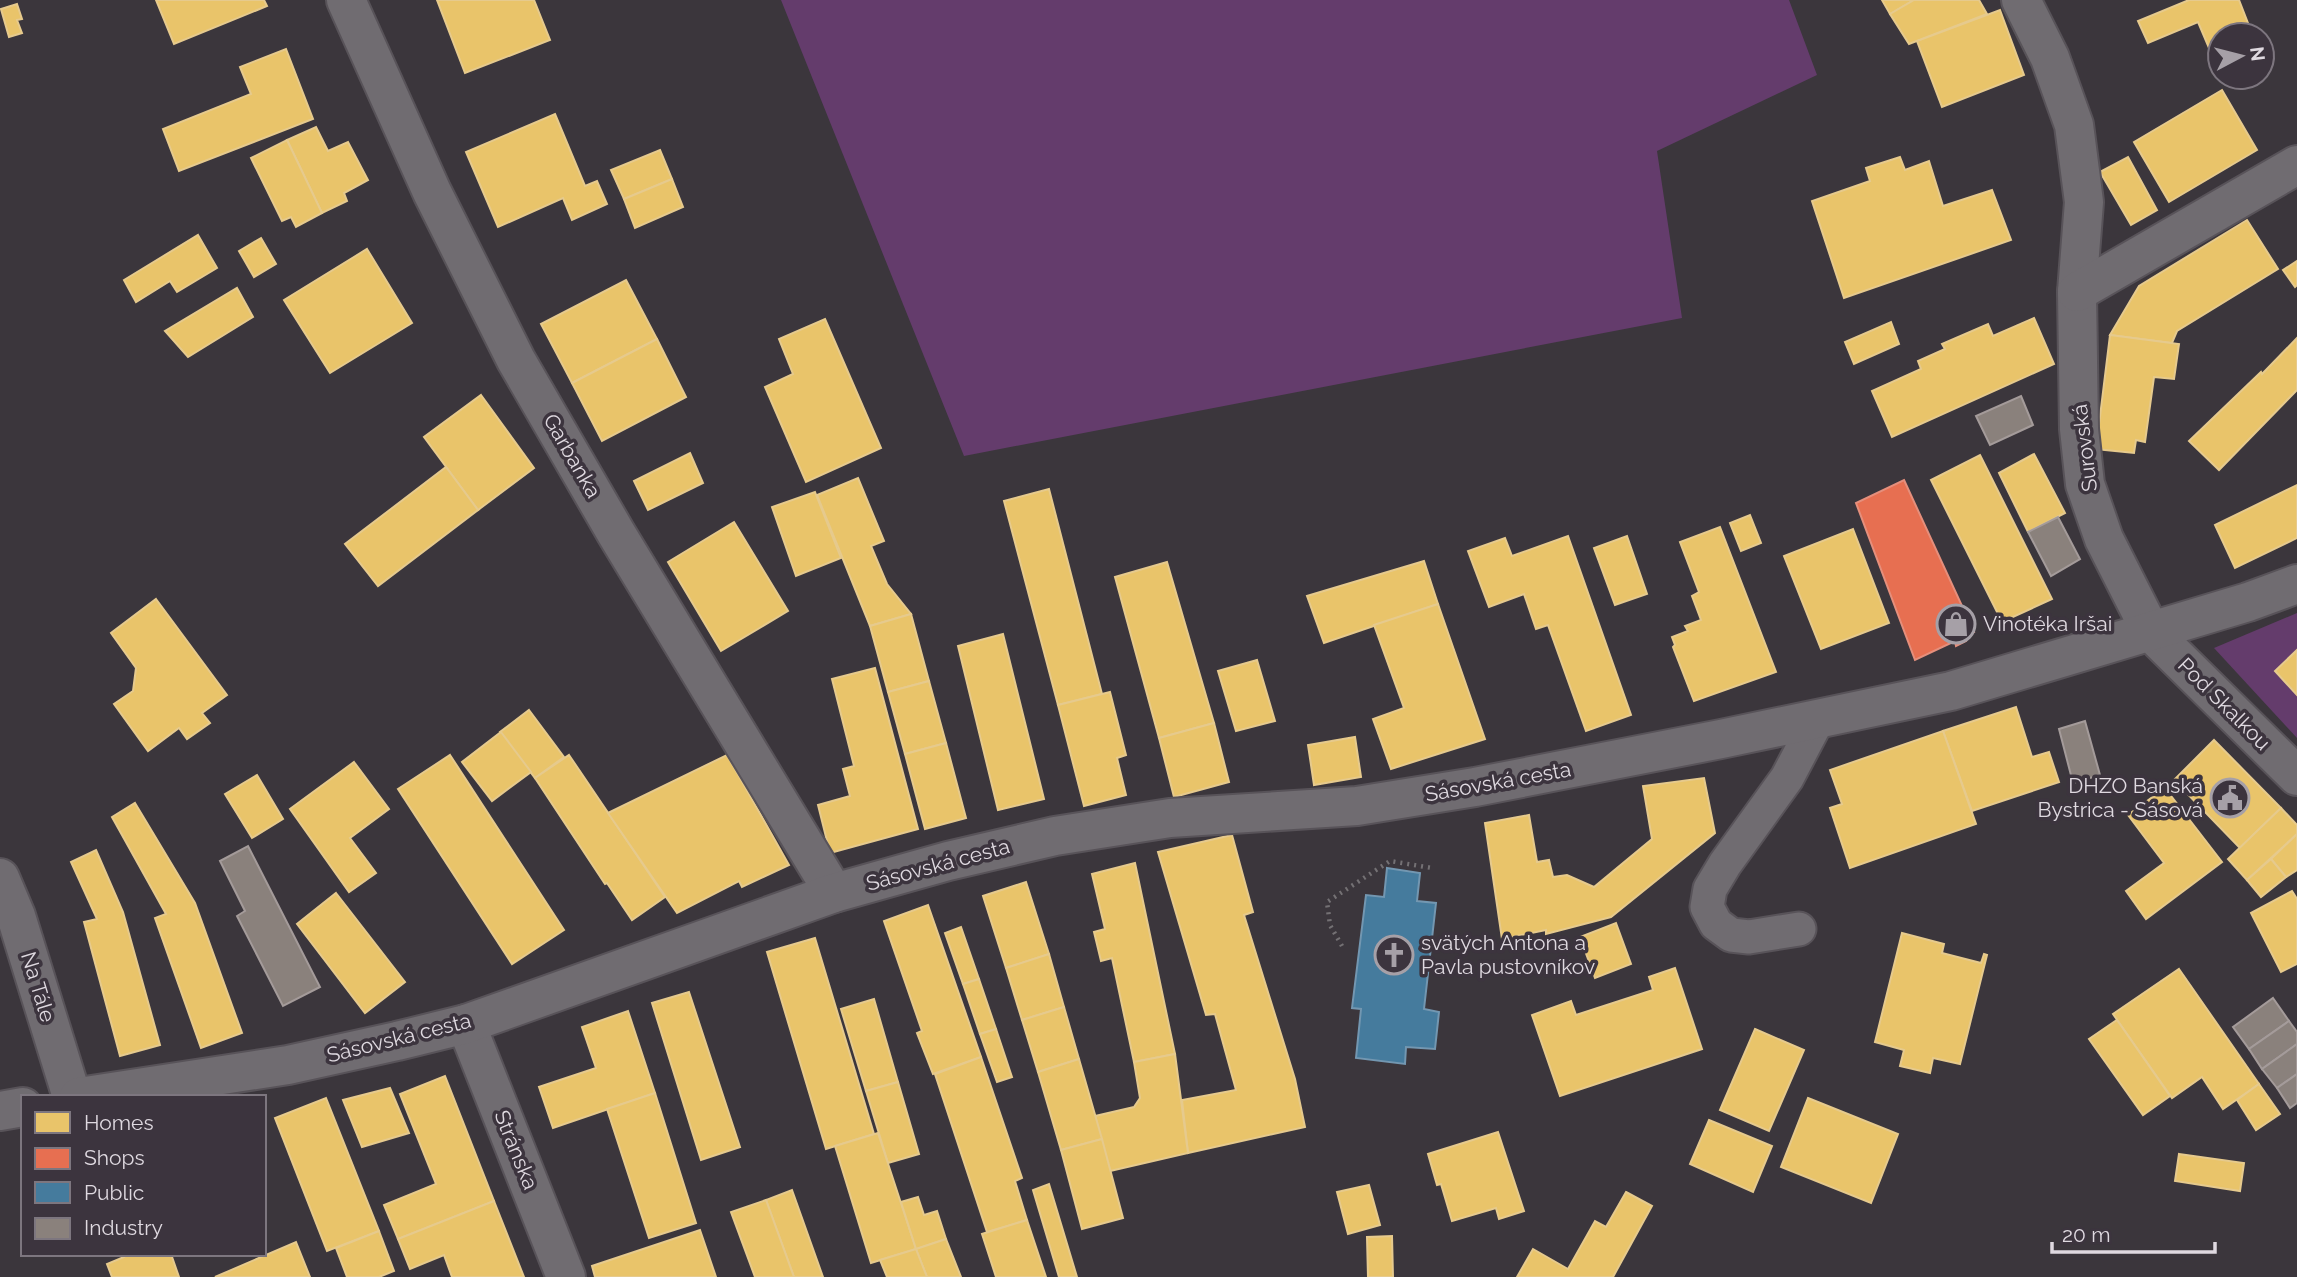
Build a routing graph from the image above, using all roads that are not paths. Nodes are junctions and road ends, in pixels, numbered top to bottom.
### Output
1 (346, 0) edge
2 (2021, 0) edge
3 (2297, 165) edge
4 (2077, 292) junction
5 (2297, 584) edge
6 (2151, 632) junction
7 (1818, 719) junction
8 (2297, 776) edge
9 (0, 878) edge
10 (834, 893) junction
11 (1799, 929) dead end
12 (466, 1024) junction
13 (71, 1095) edge
14 (92, 1095) edge
15 (21, 1107) edge
16 (0, 1111) edge
17 (566, 1277) edge

1 - 10 street, Garbanka
2 - 4 street, Surovská
3 - 4 street
4 - 6 street, Surovská
5 - 6 street, Sásovská cesta
6 - 7 street, Sásovská cesta
6 - 8 street, Pod Skalkou
7 - 10 street, Sásovská cesta
7 - 11 lane
9 - 13 street, Na Tále
10 - 12 street, Sásovská cesta
12 - 14 street, Sásovská cesta
12 - 17 street, Stránska
15 - 16 street

